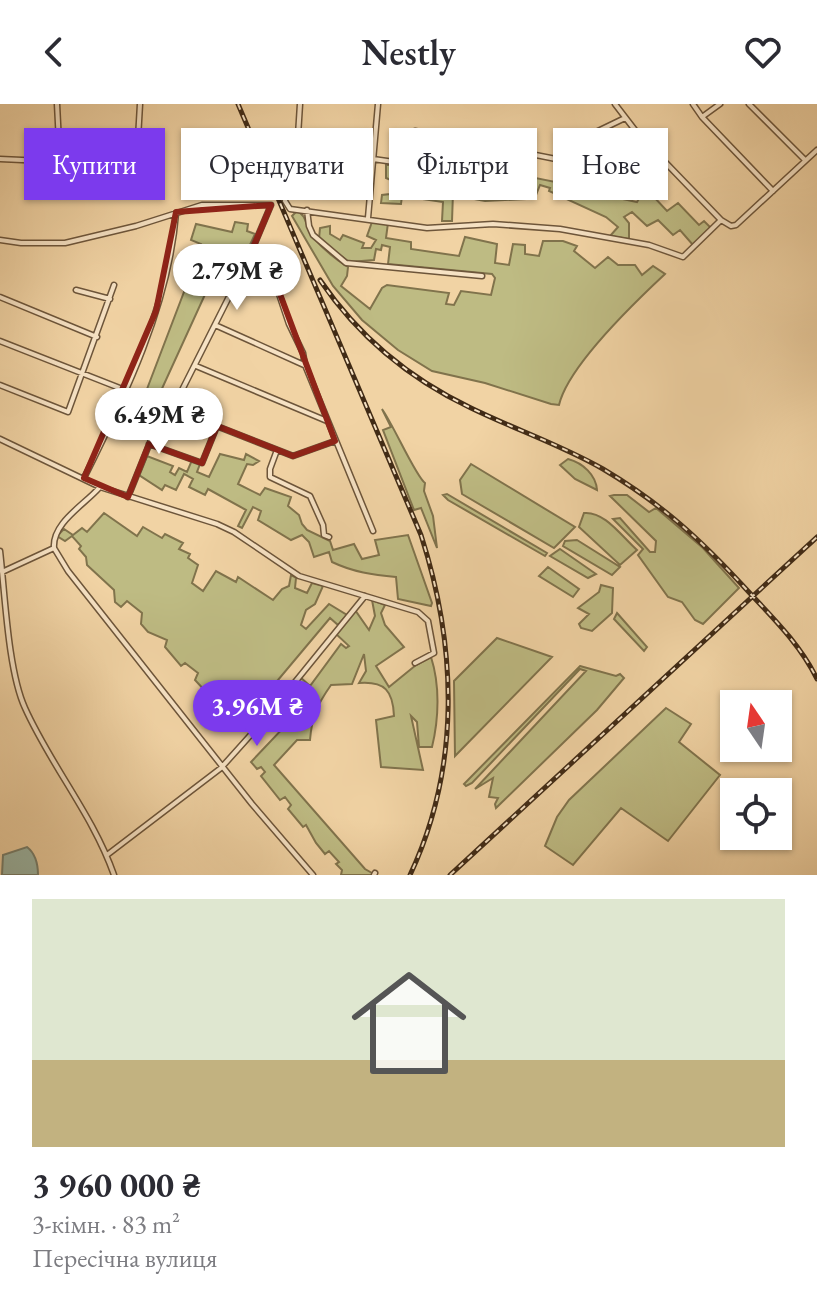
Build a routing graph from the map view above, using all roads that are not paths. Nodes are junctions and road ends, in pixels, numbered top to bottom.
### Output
1 (57, 104) edge
2 (140, 104) edge
3 (300, 104) edge
4 (378, 104) edge
5 (615, 104) edge
6 (693, 104) edge
7 (720, 104) edge
8 (749, 104) edge
9 (702, 117) junction
10 (625, 118) junction
11 (58, 128) edge
12 (139, 128) edge
13 (298, 128) edge
14 (604, 128) edge
15 (817, 150) edge
16 (553, 158) edge
17 (0, 159) edge
18 (373, 159) joint
19 (24, 160) edge
20 (805, 160) junction
21 (773, 191) junction
22 (285, 200) edge
23 (369, 200) edge
24 (307, 210) junction
25 (176, 212) junction
26 (368, 218) junction
27 (721, 220) junction
28 (0, 240) edge
29 (250, 255) junction
30 (482, 276) dead end
31 (114, 285) dead end
32 (76, 290) dead end
33 (0, 297) edge
34 (110, 299) junction
35 (215, 325) junction
36 (97, 337) junction
37 (0, 341) edge
38 (305, 365) junction
39 (195, 366) junction
40 (83, 375) junction
41 (0, 385) edge
42 (124, 391) junction
43 (165, 405) junction
44 (173, 408) junction
45 (327, 421) junction
46 (217, 426) junction
47 (0, 439) edge
48 (335, 441) junction
49 (149, 444) junction
50 (277, 450) junction
51 (84, 478) junction
52 (100, 487) junction
53 (128, 497) junction
54 (373, 531) dead end
55 (329, 537) dead end
56 (54, 548) junction
57 (0, 551) edge
58 (1, 572) edge
59 (365, 596) junction
60 (415, 663) dead end
61 (223, 765) junction
62 (107, 855) junction
63 (114, 875) edge
64 (313, 875) edge

1 - 11 street
2 - 12 street
3 - 13 street
4 - 18 street
5 - 10 street
6 - 9 street
7 - 9 street
8 - 20 street
9 - 21 street
10 - 14 street
10 - 27 street
15 - 20 street
16 - 18 street
17 - 19 street
20 - 21 street
21 - 27 street
22 - 24 street
23 - 26 street
24 - 26 street
24 - 30 street
25 - 28 street
25 - 29 street
25 - 42 street
26 - 27 street
29 - 35 street
29 - 38 street
31 - 34 street
32 - 34 street
33 - 36 street
34 - 36 street
35 - 38 street
35 - 39 street
36 - 40 street
37 - 40 street
38 - 45 street
39 - 44 street
39 - 45 street
40 - 41 street
40 - 42 street
42 - 43 street
42 - 51 street
43 - 44 street
43 - 49 street
44 - 46 street
45 - 48 street
46 - 49 street
46 - 50 street
47 - 51 street
48 - 50 street
48 - 54 street
49 - 53 street
50 - 55 street
51 - 52 street
52 - 53 street
52 - 56 street
53 - 59 street
56 - 58 street
56 - 61 street
57 - 58 street
58 - 62 street
59 - 60 street
59 - 61 street
61 - 62 street
61 - 64 street
62 - 63 street

